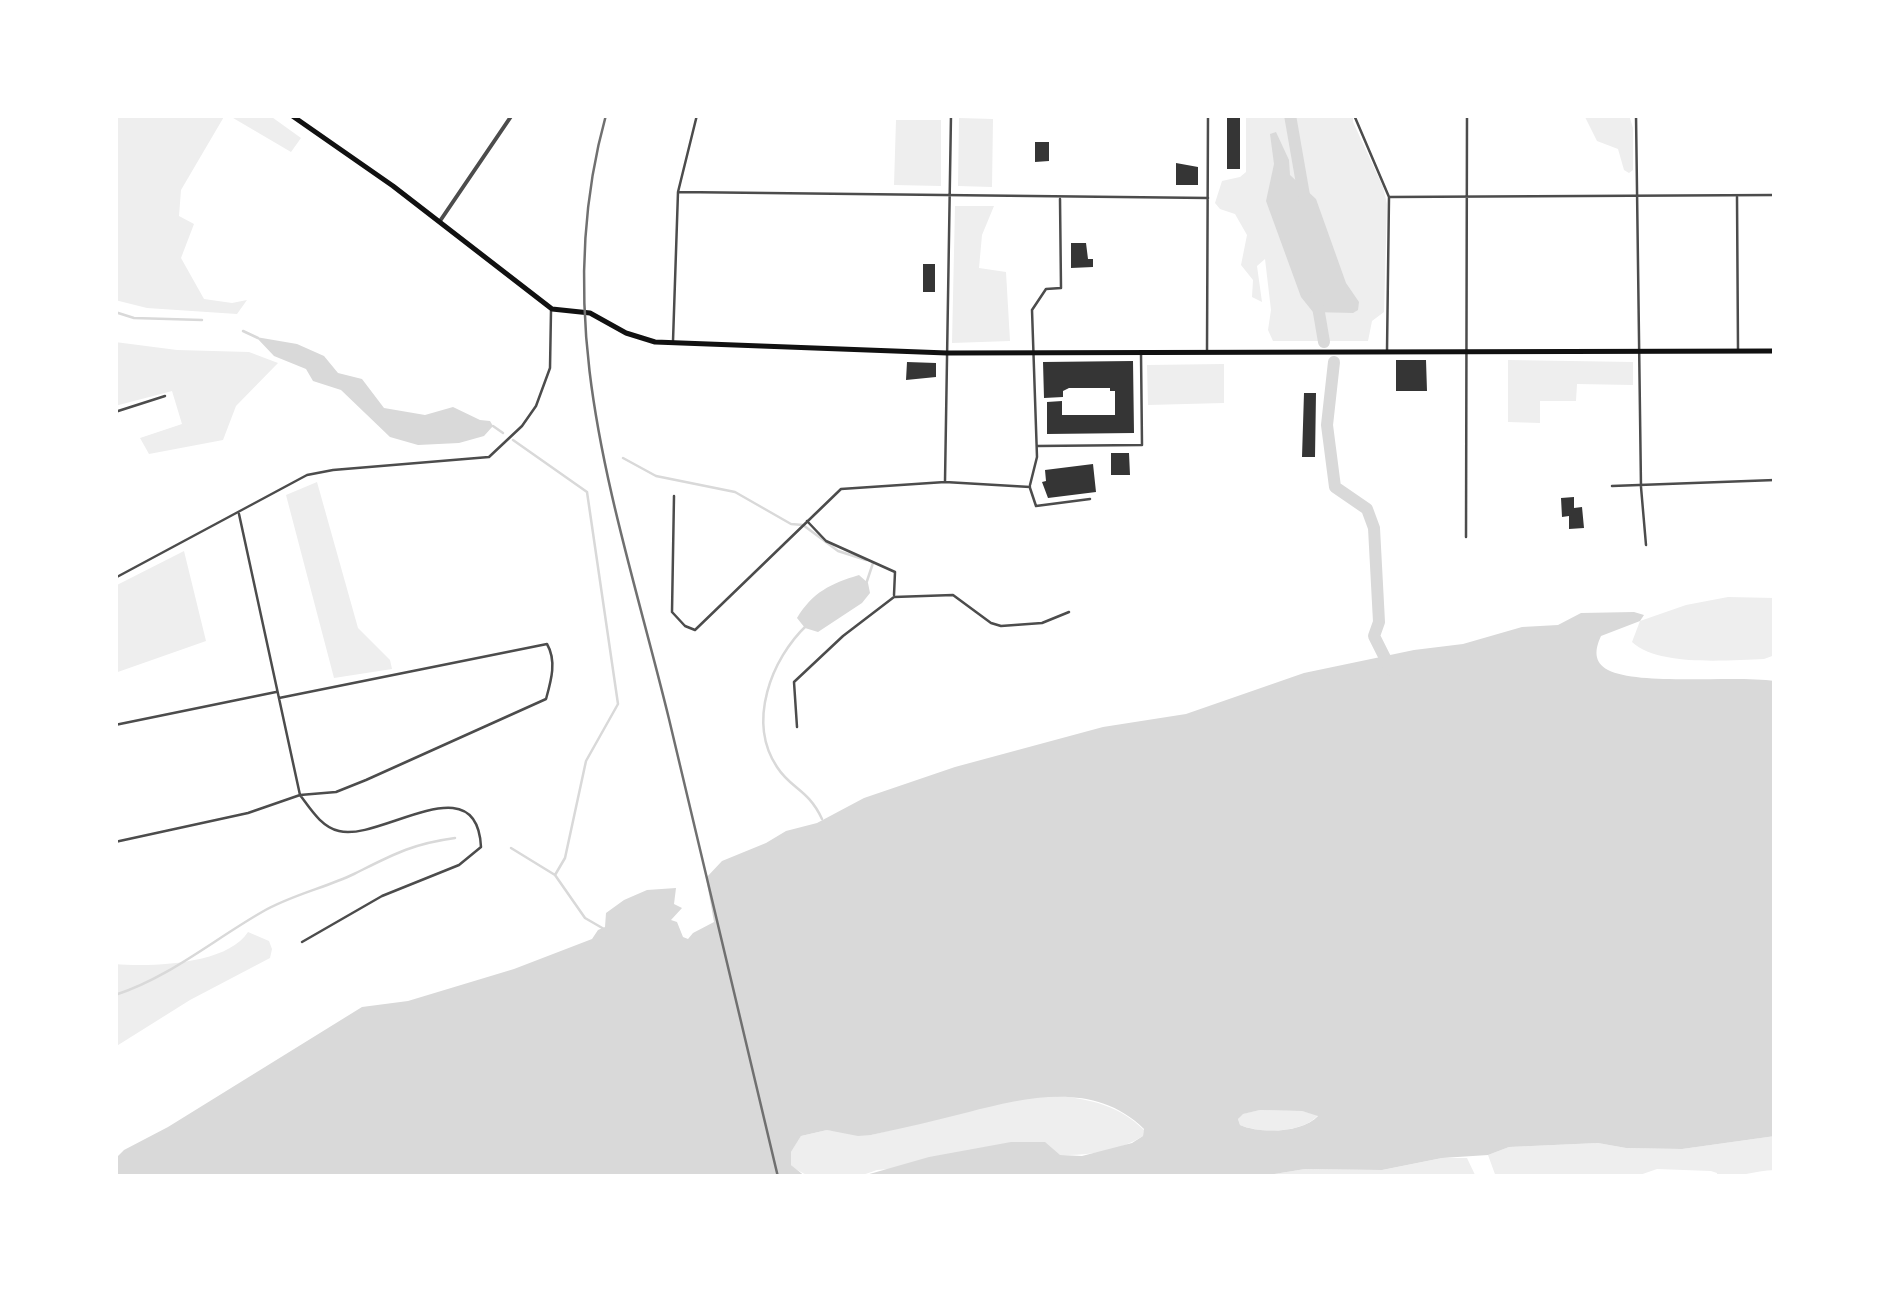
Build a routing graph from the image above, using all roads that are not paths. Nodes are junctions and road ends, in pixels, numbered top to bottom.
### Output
1 (291, 115) edge
2 (512, 115) edge
3 (697, 115) edge
4 (950, 115) edge
5 (1208, 115) edge
6 (1354, 115) edge
7 (1467, 115) edge
8 (1636, 115) edge
9 (678, 192) junction
10 (1737, 195) junction
11 (1775, 195) edge
12 (949, 196) junction
13 (1468, 196) junction
14 (1636, 196) junction
15 (1389, 197) junction
16 (1060, 198) junction
17 (1208, 198) junction
18 (440, 222) junction
19 (552, 309) junction
20 (673, 344) junction
21 (1468, 350) junction
22 (1775, 350) edge
23 (1386, 351) junction
24 (1639, 351) junction
25 (1738, 351) junction
26 (1141, 352) junction
27 (1207, 352) junction
28 (947, 353) junction
29 (1032, 353) junction
30 (165, 396) dead end
31 (115, 412) edge
32 (1037, 446) junction
33 (1775, 480) edge
34 (945, 482) junction
35 (1612, 486) dead end
36 (1030, 487) junction
37 (1641, 487) junction
38 (674, 496) dead end
39 (1090, 499) dead end
40 (239, 514) junction
41 (807, 521) junction
42 (1466, 537) dead end
43 (1646, 545) dead end
44 (115, 578) edge
45 (894, 597) junction
46 (1070, 612) dead end
47 (277, 692) junction
48 (279, 698) junction
49 (115, 726) edge
50 (797, 726) dead end
51 (300, 794) junction
52 (115, 842) edge
53 (302, 942) dead end

1 - 18 main road
2 - 18 street
3 - 9 street
4 - 12 street
5 - 17 street
6 - 15 street
7 - 13 street
8 - 14 street
9 - 12 street
9 - 20 street
10 - 11 street
10 - 14 street
10 - 25 street
12 - 16 street
12 - 28 street
13 - 14 street
13 - 15 street
13 - 21 street
14 - 24 street
15 - 23 street
16 - 17 street
16 - 29 street
17 - 27 street
18 - 19 main road
19 - 20 main road
19 - 40 street
20 - 28 main road
21 - 23 main road
21 - 24 main road
21 - 42 street
22 - 25 main road
23 - 27 main road
24 - 25 main road
24 - 37 street
26 - 27 main road
26 - 29 main road
26 - 32 street
28 - 29 main road
28 - 34 street
29 - 32 street
30 - 31 street
32 - 36 street
33 - 37 street
34 - 36 street
34 - 41 street
35 - 37 street
36 - 39 street
37 - 43 street
38 - 41 street
40 - 44 street
40 - 47 street
41 - 45 street
45 - 46 street
45 - 50 street
47 - 48 street
47 - 49 street
48 - 51 street
48 - 51 street
51 - 52 street
51 - 53 street

